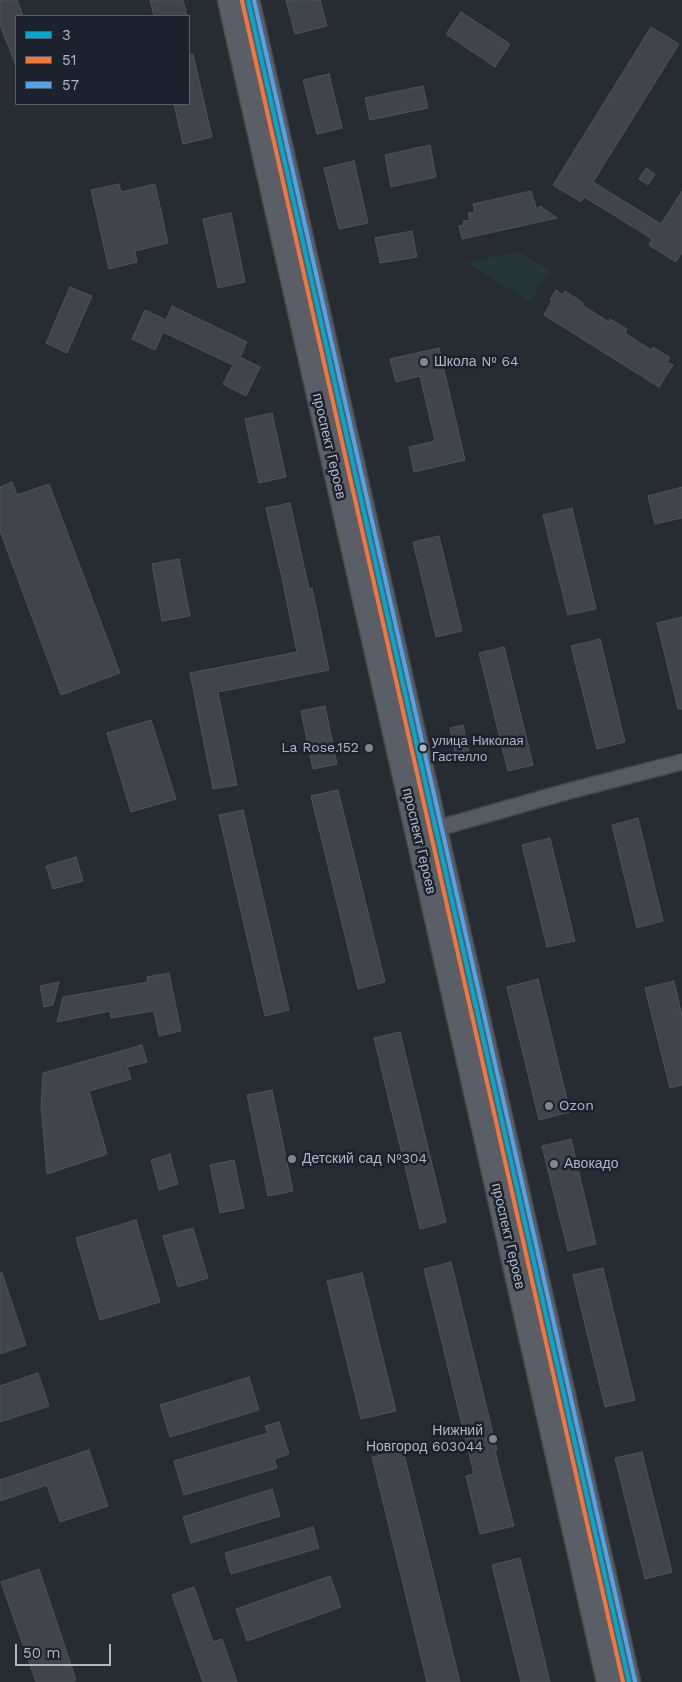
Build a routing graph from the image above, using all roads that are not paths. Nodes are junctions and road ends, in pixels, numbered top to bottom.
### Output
1 (229, 0) edge
2 (248, 0) edge
3 (682, 762) edge
4 (435, 828) junction
5 (608, 1682) edge
6 (629, 1682) edge

1 - 5 main road, проспект Героев
2 - 4 main road, проспект Героев
3 - 4 street
4 - 6 main road, проспект Героев

